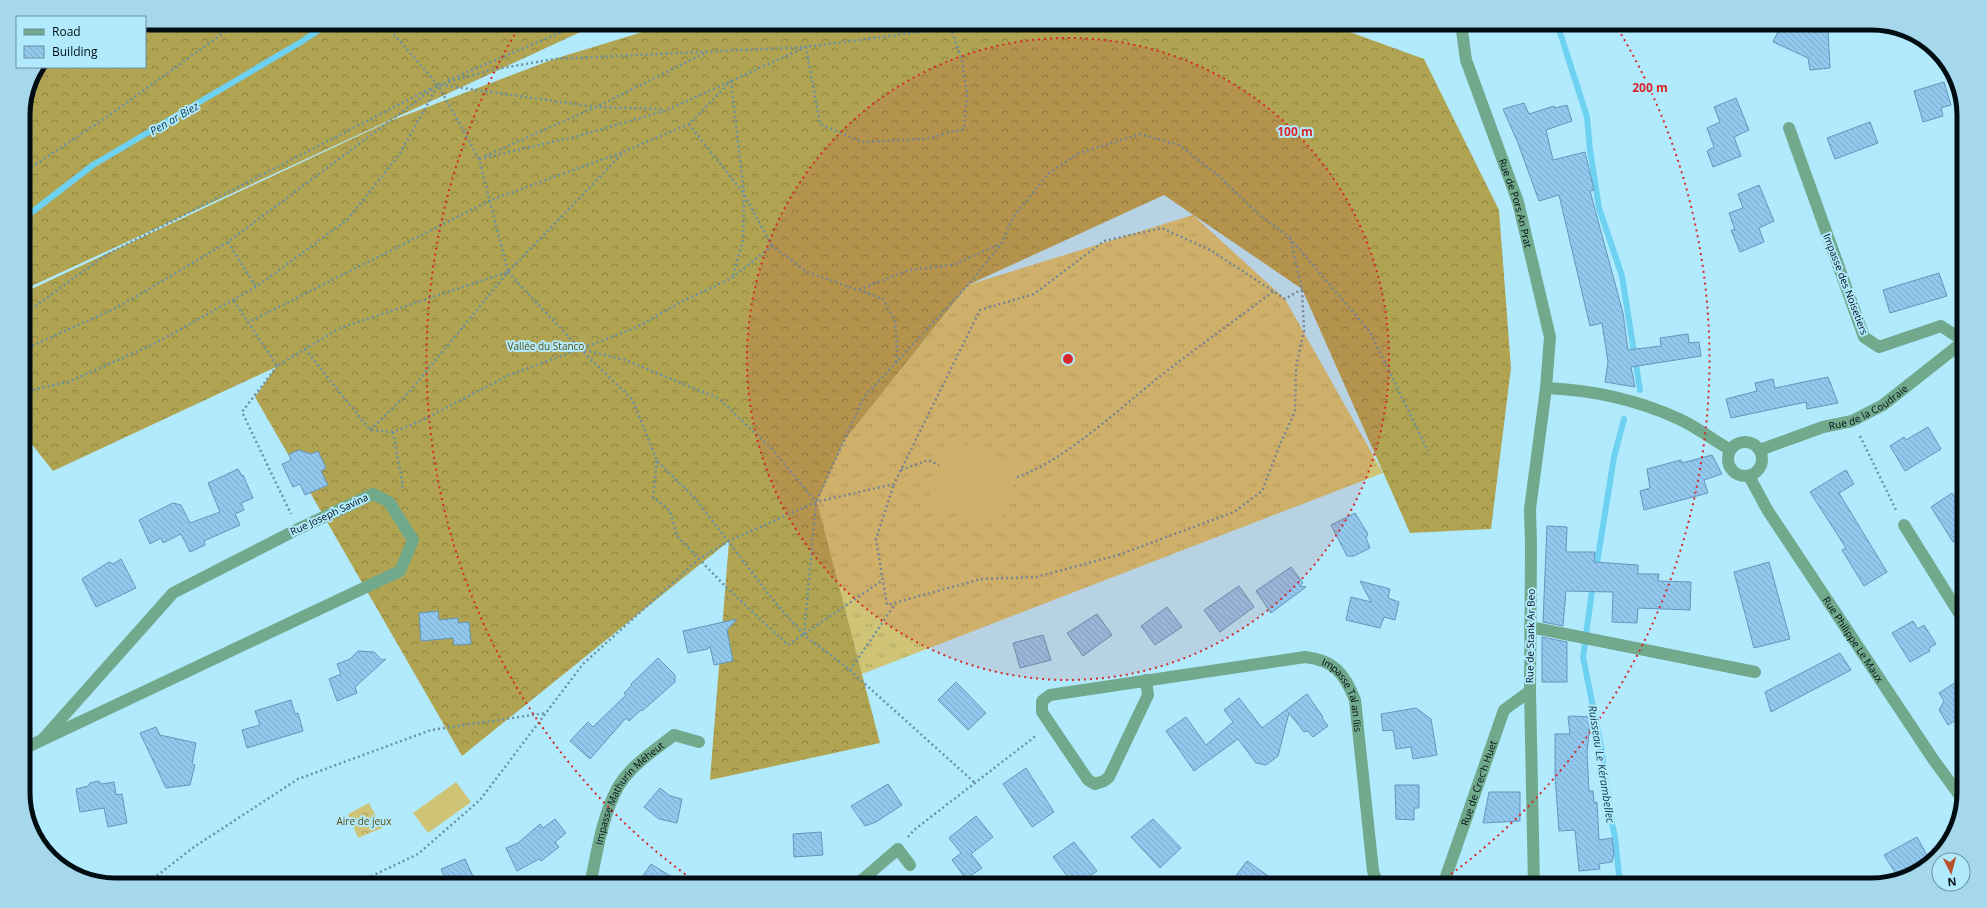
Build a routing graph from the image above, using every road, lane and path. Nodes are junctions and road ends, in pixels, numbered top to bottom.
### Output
1 (227, 30) edge
2 (390, 30) edge
3 (566, 30) edge
4 (944, 30) edge
5 (952, 30) edge
6 (1462, 30) edge
7 (806, 47) junction
8 (707, 52) junction
9 (731, 80) junction
10 (438, 85) junction
11 (596, 107) junction
12 (667, 110) junction
13 (689, 124) junction
14 (1789, 128) dead end
15 (625, 151) junction
16 (479, 159) junction
17 (30, 169) edge
18 (744, 194) junction
19 (491, 200) junction
20 (1290, 238) junction
21 (228, 242) junction
22 (1002, 243) junction
23 (772, 246) junction
24 (508, 272) junction
25 (732, 278) junction
26 (256, 287) junction
27 (1302, 289) junction
28 (858, 290) junction
29 (1274, 291) junction
30 (234, 301) junction
31 (30, 310) edge
32 (247, 323) junction
33 (1957, 336) edge
34 (30, 347) edge
35 (1957, 347) edge
36 (304, 349) junction
37 (580, 349) junction
38 (896, 363) junction
39 (277, 366) junction
40 (1546, 388) junction
41 (30, 390) edge
42 (1852, 421) junction
43 (370, 430) junction
44 (393, 432) junction
45 (1729, 450) junction
46 (1760, 450) junction
47 (1428, 451) dead end
48 (657, 461) junction
49 (939, 465) dead end
50 (901, 470) junction
51 (1749, 476) junction
52 (1017, 477) dead end
53 (894, 484) junction
54 (403, 486) dead end
55 (816, 502) junction
56 (1904, 525) joint
57 (298, 529) junction
58 (729, 541) junction
59 (699, 558) junction
60 (883, 580) junction
61 (897, 602) junction
62 (1957, 610) edge
63 (1530, 627) junction
64 (804, 635) junction
65 (850, 670) junction
66 (1755, 672) dead end
67 (1146, 680) junction
68 (1530, 691) junction
69 (546, 712) junction
70 (1050, 725) junction
71 (43, 739) junction
72 (699, 742) dead end
73 (30, 746) edge
74 (974, 782) junction
75 (1957, 792) edge
76 (898, 849) junction
77 (910, 865) dead end
78 (155, 878) edge
79 (368, 878) edge
80 (592, 878) edge
81 (864, 878) edge
82 (1376, 878) edge
83 (1445, 878) edge
84 (1534, 878) edge

1 - 17 path
2 - 10 path
3 - 10 path
4 - 7 path
5 - 7 path
6 - 40 street, Rue de Pors An Prat
7 - 8 path
7 - 9 path
8 - 10 path
8 - 11 path
9 - 12 path
9 - 13 path
9 - 18 path
10 - 11 path
10 - 16 path
10 - 21 path
10 - 26 path
10 - 31 path
11 - 12 path
11 - 16 path
12 - 16 path
13 - 15 path
13 - 18 path
14 - 33 street, Impasse des Noisetiers
15 - 19 path
15 - 24 path
16 - 19 path
18 - 23 path
18 - 25 path
19 - 24 path
19 - 32 path
20 - 22 path
20 - 27 path
20 - 47 path
21 - 26 path
21 - 34 path
22 - 28 path
22 - 38 path
23 - 25 path
23 - 28 path
24 - 36 path
24 - 37 path
24 - 43 path
25 - 37 path
26 - 30 path
27 - 29 path
27 - 61 path
28 - 38 path
29 - 50 path
29 - 52 path
30 - 32 path
30 - 41 path
32 - 39 path
35 - 42 street, Rue de la Coudraie
36 - 39 path
36 - 43 path
37 - 44 path
37 - 48 path
37 - 55 path
38 - 55 path
39 - 57 path
40 - 45 street
40 - 63 street, Rue de Stank Ar Beo
42 - 46 street, Rue de la Coudraie
42 - 56 path
43 - 44 path
44 - 54 path
45 - 46 street
45 - 51 street
46 - 51 street
48 - 58 path
48 - 59 path
49 - 50 path
50 - 53 path
51 - 75 street, Rue Philippe Le Maux
53 - 55 path
53 - 60 path
55 - 58 path
55 - 64 path
56 - 62 street
57 - 71 street, Rue Joseph Savina
57 - 71 street, Rue Joseph Savina
58 - 59 path
58 - 64 path
59 - 64 path
59 - 69 path
60 - 61 path
60 - 64 path
61 - 65 path
63 - 66 street
63 - 68 street, Rue de Stank Ar Beo
64 - 65 path
65 - 74 path
67 - 70 street, Impasse Tal an Ilis
67 - 70 street, Impasse Tal an Ilis
67 - 82 street, Impasse Tal an Ilis
68 - 83 street, Rue de Crec'h Huet
68 - 84 street, Rue de Stank Ar Beo
69 - 78 path
69 - 79 path
70 - 74 path
71 - 73 street, Rue Joseph Savina
72 - 80 street, Impasse Mathurin Méheut
74 - 76 path
76 - 77 street
76 - 81 street

